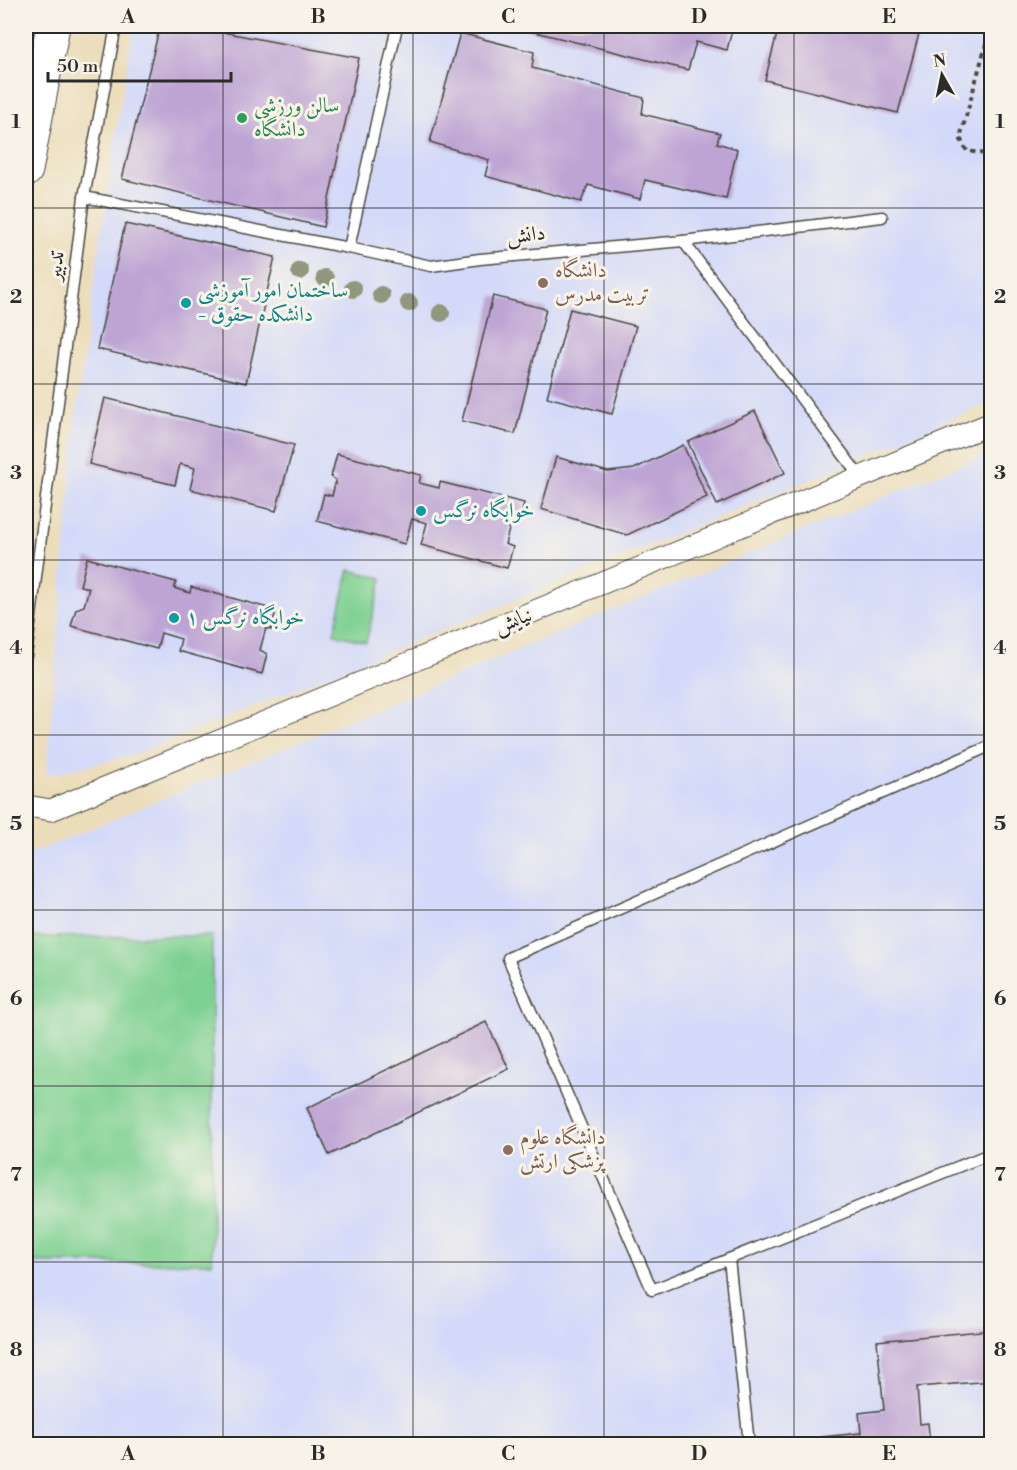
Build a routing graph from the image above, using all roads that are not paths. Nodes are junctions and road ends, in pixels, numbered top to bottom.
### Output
1 (53, 26) edge
2 (116, 26) edge
3 (397, 26) edge
4 (26, 170) edge
5 (84, 197) junction
6 (882, 217) dead end
7 (683, 241) junction
8 (349, 248) junction
9 (992, 423) edge
10 (861, 478) junction
11 (26, 656) edge
12 (992, 745) edge
13 (29, 804) edge
14 (992, 1153) edge
15 (729, 1259) junction
16 (749, 1444) edge

1 - 4 highway
2 - 5 lane, تدبیر
3 - 8 lane
5 - 8 lane, دانش
5 - 11 lane, تدبیر
6 - 7 lane, دانش
7 - 8 lane, دانش
7 - 10 lane
9 - 10 street, نیایش
10 - 13 street, نیایش
12 - 15 lane
14 - 15 lane
15 - 16 lane

